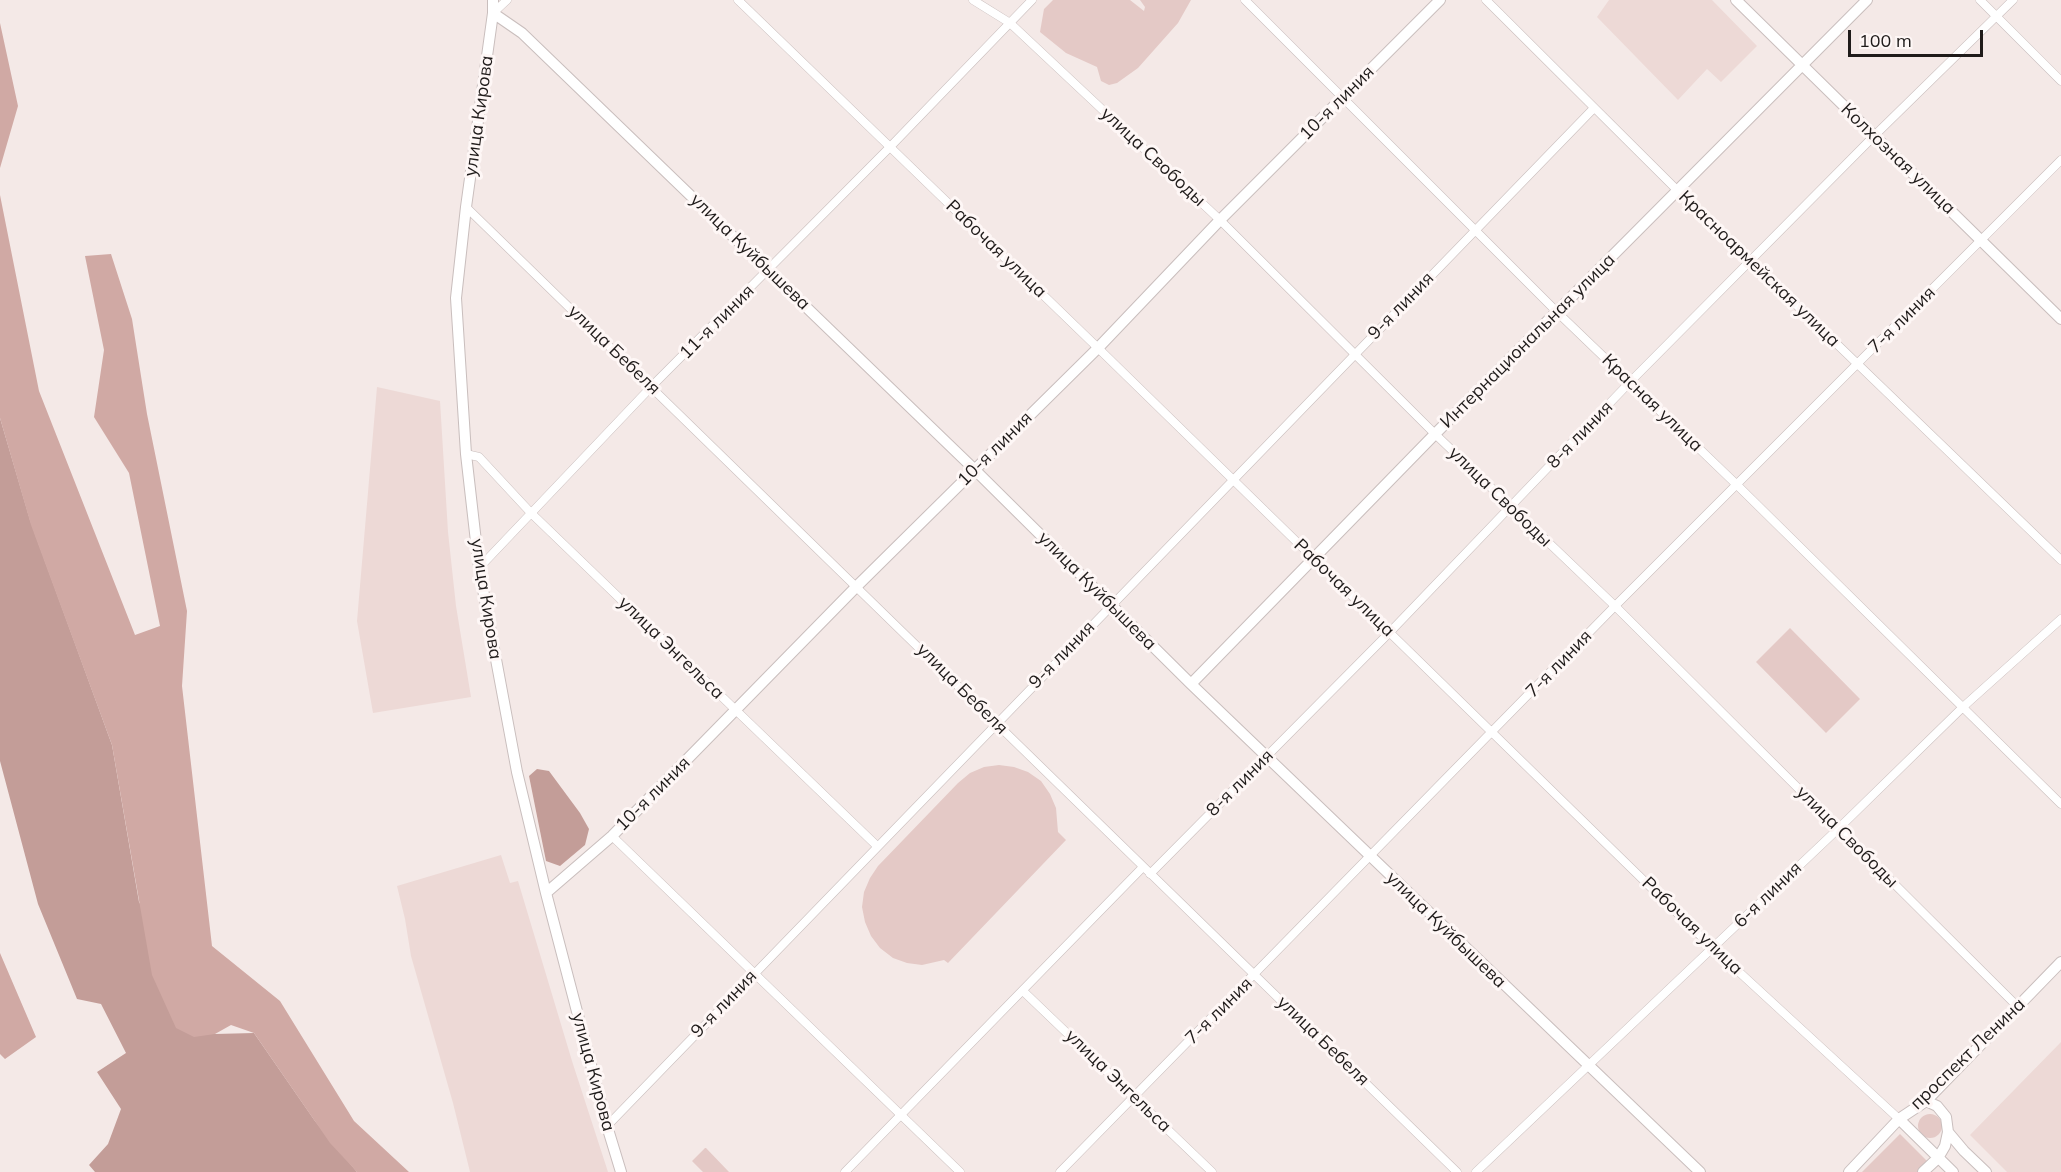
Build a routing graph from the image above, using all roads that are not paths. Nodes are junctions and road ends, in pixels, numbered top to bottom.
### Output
1 (493, 0) edge
2 (507, 0) edge
3 (738, 0) edge
4 (973, 0) edge
5 (1032, 0) edge
6 (1245, 0) edge
7 (1440, 0) edge
8 (1486, 0) edge
9 (1736, 0) edge
10 (1867, 0) edge
11 (1980, 0) edge
12 (2013, 0) edge
13 (493, 13) junction
14 (1996, 16) junction
15 (1010, 23) junction
16 (1802, 66) junction
17 (2061, 81) edge
18 (1342, 97) junction
19 (1594, 108) junction
20 (1874, 136) junction
21 (890, 147) junction
22 (2061, 160) edge
23 (1677, 190) junction
24 (466, 207) junction
25 (1221, 220) junction
26 (1475, 230) junction
27 (1981, 240) junction
28 (1752, 261) junction
29 (769, 270) junction
30 (1557, 312) junction
31 (2061, 319) edge
32 (1098, 348) junction
33 (1355, 354) junction
34 (1859, 363) junction
35 (1630, 382) junction
36 (652, 386) junction
37 (1435, 434) junction
38 (466, 453) junction
39 (974, 469) junction
40 (1233, 480) junction
41 (1736, 484) junction
42 (1510, 507) junction
43 (531, 513) junction
44 (1313, 558) junction
45 (2061, 560) edge
46 (479, 568) junction
47 (857, 586) junction
48 (1111, 605) junction
49 (1615, 606) junction
50 (2061, 619) edge
51 (1390, 632) junction
52 (1191, 684) junction
53 (1964, 707) junction
54 (736, 710) junction
55 (996, 723) junction
56 (1493, 732) junction
57 (1266, 757) junction
58 (2061, 804) edge
59 (1839, 828) junction
60 (612, 836) junction
61 (877, 846) junction
62 (1370, 856) junction
63 (1143, 867) junction
64 (1150, 874) junction
65 (546, 893) junction
66 (1713, 948) junction
67 (2061, 962) edge
68 (751, 970) junction
69 (1255, 974) junction
70 (1023, 991) junction
71 (2017, 1006) junction
72 (1589, 1066) junction
73 (1134, 1096) junction
74 (1926, 1101) junction
75 (901, 1115) junction
76 (1899, 1119) junction
77 (607, 1125) junction
78 (1948, 1132) junction
79 (1938, 1158) junction
80 (621, 1172) edge
81 (845, 1172) edge
82 (960, 1172) edge
83 (1060, 1172) edge
84 (1212, 1172) edge
85 (1457, 1172) edge
86 (1476, 1172) edge
87 (1700, 1172) edge
88 (1849, 1172) edge
89 (1923, 1172) edge
90 (1953, 1172) edge
91 (1986, 1172) edge

1 - 13 street, улица Кирова
2 - 13 street
3 - 21 street, Рабочая улица
4 - 15 street, улица Свободы
5 - 15 street, 11-я линия
6 - 18 street, Красная улица
7 - 18 street, 10-я линия
8 - 19 street, Красноармейская улица
9 - 16 street, Колхозная улица
10 - 16 street, Интернациональная улица
11 - 14 street
12 - 14 street, 8-я линия
13 - 24 street, улица Кирова
13 - 29 street, улица Куйбышева
14 - 17 street
14 - 20 street, 8-я линия
15 - 21 street, 11-я линия
15 - 25 street, улица Свободы
16 - 20 street, Колхозная улица
16 - 23 street, Интернациональная улица
18 - 25 street, 10-я линия
18 - 26 street, Красная улица
19 - 23 street, Красноармейская улица
19 - 26 street, 9-я линия
20 - 27 street, Колхозная улица
20 - 28 street, 8-я линия
21 - 29 street, 11-я линия
21 - 32 street, Рабочая улица
22 - 27 street, 7-я линия
23 - 28 street, Красноармейская улица
23 - 30 street, Интернациональная улица
24 - 36 street, улица Бебеля
24 - 38 street, улица Кирова
25 - 32 street, 10-я линия
25 - 33 street, улица Свободы
26 - 30 street, Красная улица
26 - 33 street, 9-я линия
27 - 31 street, Колхозная улица
27 - 34 street, 7-я линия
28 - 34 street, Красноармейская улица
28 - 35 street, 8-я линия
29 - 36 street, 11-я линия
29 - 39 street, улица Куйбышева
30 - 35 street, Красная улица
30 - 37 street, Интернациональная улица
32 - 39 street, 10-я линия
32 - 40 street, Рабочая улица
33 - 37 street, улица Свободы
33 - 40 street, 9-я линия
34 - 41 street, 7-я линия
34 - 45 street, Красноармейская улица
35 - 41 street, Красная улица
35 - 42 street, 8-я линия
36 - 43 street, 11-я линия
36 - 47 street, улица Бебеля
37 - 42 street, улица Свободы
37 - 44 street, Интернациональная улица
38 - 43 street, улица Энгельса
38 - 46 street, улица Кирова
39 - 47 street, 10-я линия
39 - 48 street, улица Куйбышева
40 - 44 street, Рабочая улица
40 - 48 street, 9-я линия
41 - 49 street, 7-я линия
41 - 53 street, Красная улица
42 - 49 street, улица Свободы
42 - 51 street, 8-я линия
43 - 46 street, 11-я линия
43 - 54 street, улица Энгельса
44 - 51 street, Рабочая улица
44 - 52 street, Интернациональная улица
46 - 65 street, улица Кирова
47 - 54 street, 10-я линия
47 - 55 street, улица Бебеля
48 - 52 street, улица Куйбышева
48 - 55 street, 9-я линия
49 - 56 street, 7-я линия
49 - 59 street, улица Свободы
50 - 53 street, 6-я линия
51 - 56 street, Рабочая улица
51 - 57 street, 8-я линия
52 - 57 street, улица Куйбышева
53 - 58 street, Красная улица
53 - 59 street, 6-я линия
54 - 60 street, 10-я линия
54 - 61 street, улица Энгельса
55 - 61 street, 9-я линия
55 - 63 street, улица Бебеля
56 - 62 street, 7-я линия
56 - 66 street, Рабочая улица
57 - 62 street, улица Куйбышева
57 - 64 street, 8-я линия
59 - 66 street, 6-я линия
59 - 71 street, улица Свободы
60 - 65 street, 10-я линия
60 - 68 street
61 - 68 street, 9-я линия
62 - 69 street, 7-я линия
62 - 72 street, улица Куйбышева
63 - 64 street, улица Бебеля
63 - 70 street
64 - 69 street, улица Бебеля
65 - 77 street, улица Кирова
66 - 72 street, 6-я линия
66 - 76 street, Рабочая улица
67 - 71 street, проспект Ленина
68 - 75 street
68 - 77 street, 9-я линия
69 - 73 street, 7-я линия
69 - 85 street, улица Бебеля
70 - 73 street, улица Энгельса
70 - 75 street
71 - 74 street, проспект Ленина
72 - 86 street, 6-я линия
72 - 87 street, улица Куйбышева
73 - 83 street, 7-я линия
73 - 84 street, улица Энгельса
74 - 76 street, проспект Ленина
74 - 78 street
75 - 81 street
75 - 82 street
76 - 79 street, Рабочая улица
76 - 88 street, проспект Ленина
77 - 80 street, улица Кирова
78 - 79 street
78 - 91 street
79 - 89 street
79 - 90 street, Рабочая улица

